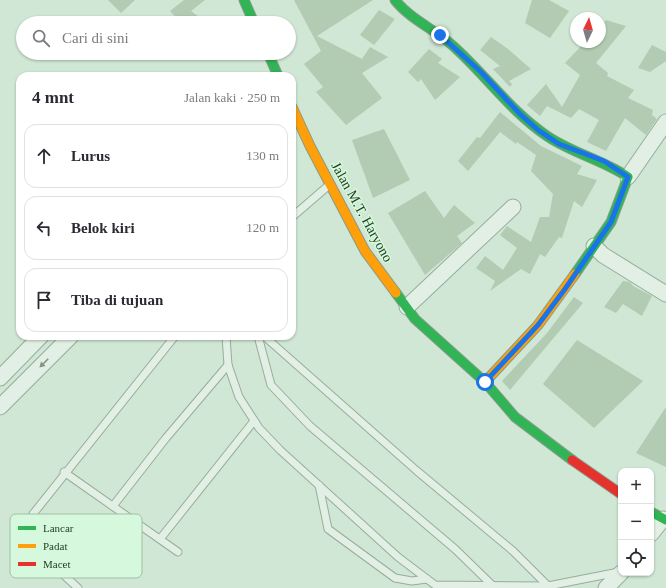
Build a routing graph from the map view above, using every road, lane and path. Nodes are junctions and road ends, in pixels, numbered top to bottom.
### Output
1 (244, 0) edge
2 (395, 0) edge
3 (251, 16) edge
4 (271, 60) edge
5 (276, 72) edge
6 (296, 120) edge
7 (666, 122) edge
8 (628, 177) junction
9 (330, 184) junction
10 (513, 207) dead end
11 (296, 214) edge
12 (594, 246) junction
13 (666, 294) edge
14 (407, 307) junction
15 (39, 340) edge
16 (48, 340) edge
17 (67, 340) edge
18 (172, 340) edge
19 (226, 340) edge
20 (259, 340) edge
21 (269, 340) edge
22 (58, 349) junction
23 (228, 365) junction
24 (0, 378) edge
25 (485, 382) junction
26 (0, 407) edge
27 (254, 421) junction
28 (64, 472) junction
29 (319, 485) junction
30 (618, 492) edge
31 (113, 506) junction
32 (33, 514) edge
33 (124, 514) edge
34 (660, 517) edge
35 (142, 526) edge
36 (654, 528) edge
37 (160, 539) junction
38 (178, 552) dead end
39 (618, 573) edge
40 (618, 575) edge
41 (68, 578) edge
42 (427, 579) junction
43 (492, 585) junction
44 (548, 586) junction
45 (437, 587) edge
46 (78, 588) edge
47 (606, 588) edge

1 - 3 main road
2 - 8 main road
4 - 5 main road
6 - 9 main road, Jalan M.T. Haryono
7 - 8 street
8 - 12 main road
9 - 11 lane
9 - 14 main road, Jalan M.T. Haryono
10 - 14 street
12 - 13 street
12 - 25 main road
14 - 25 main road, Jalan M.T. Haryono
15 - 24 street
16 - 22 street
17 - 22 street
18 - 28 lane
19 - 23 lane
20 - 43 lane
21 - 44 lane
22 -> 26 street
23 - 27 lane
23 - 31 lane
25 - 30 main road, Jalan M.T. Haryono
27 - 29 lane
27 - 37 lane
28 - 31 lane
28 - 32 lane
29 - 42 lane
29 - 42 lane
31 - 33 lane
34 - 36 street
35 - 37 lane
37 - 38 lane
39 - 44 lane
40 - 47 street
41 - 46 lane
42 - 45 lane
43 - 44 lane
43 - 45 lane

